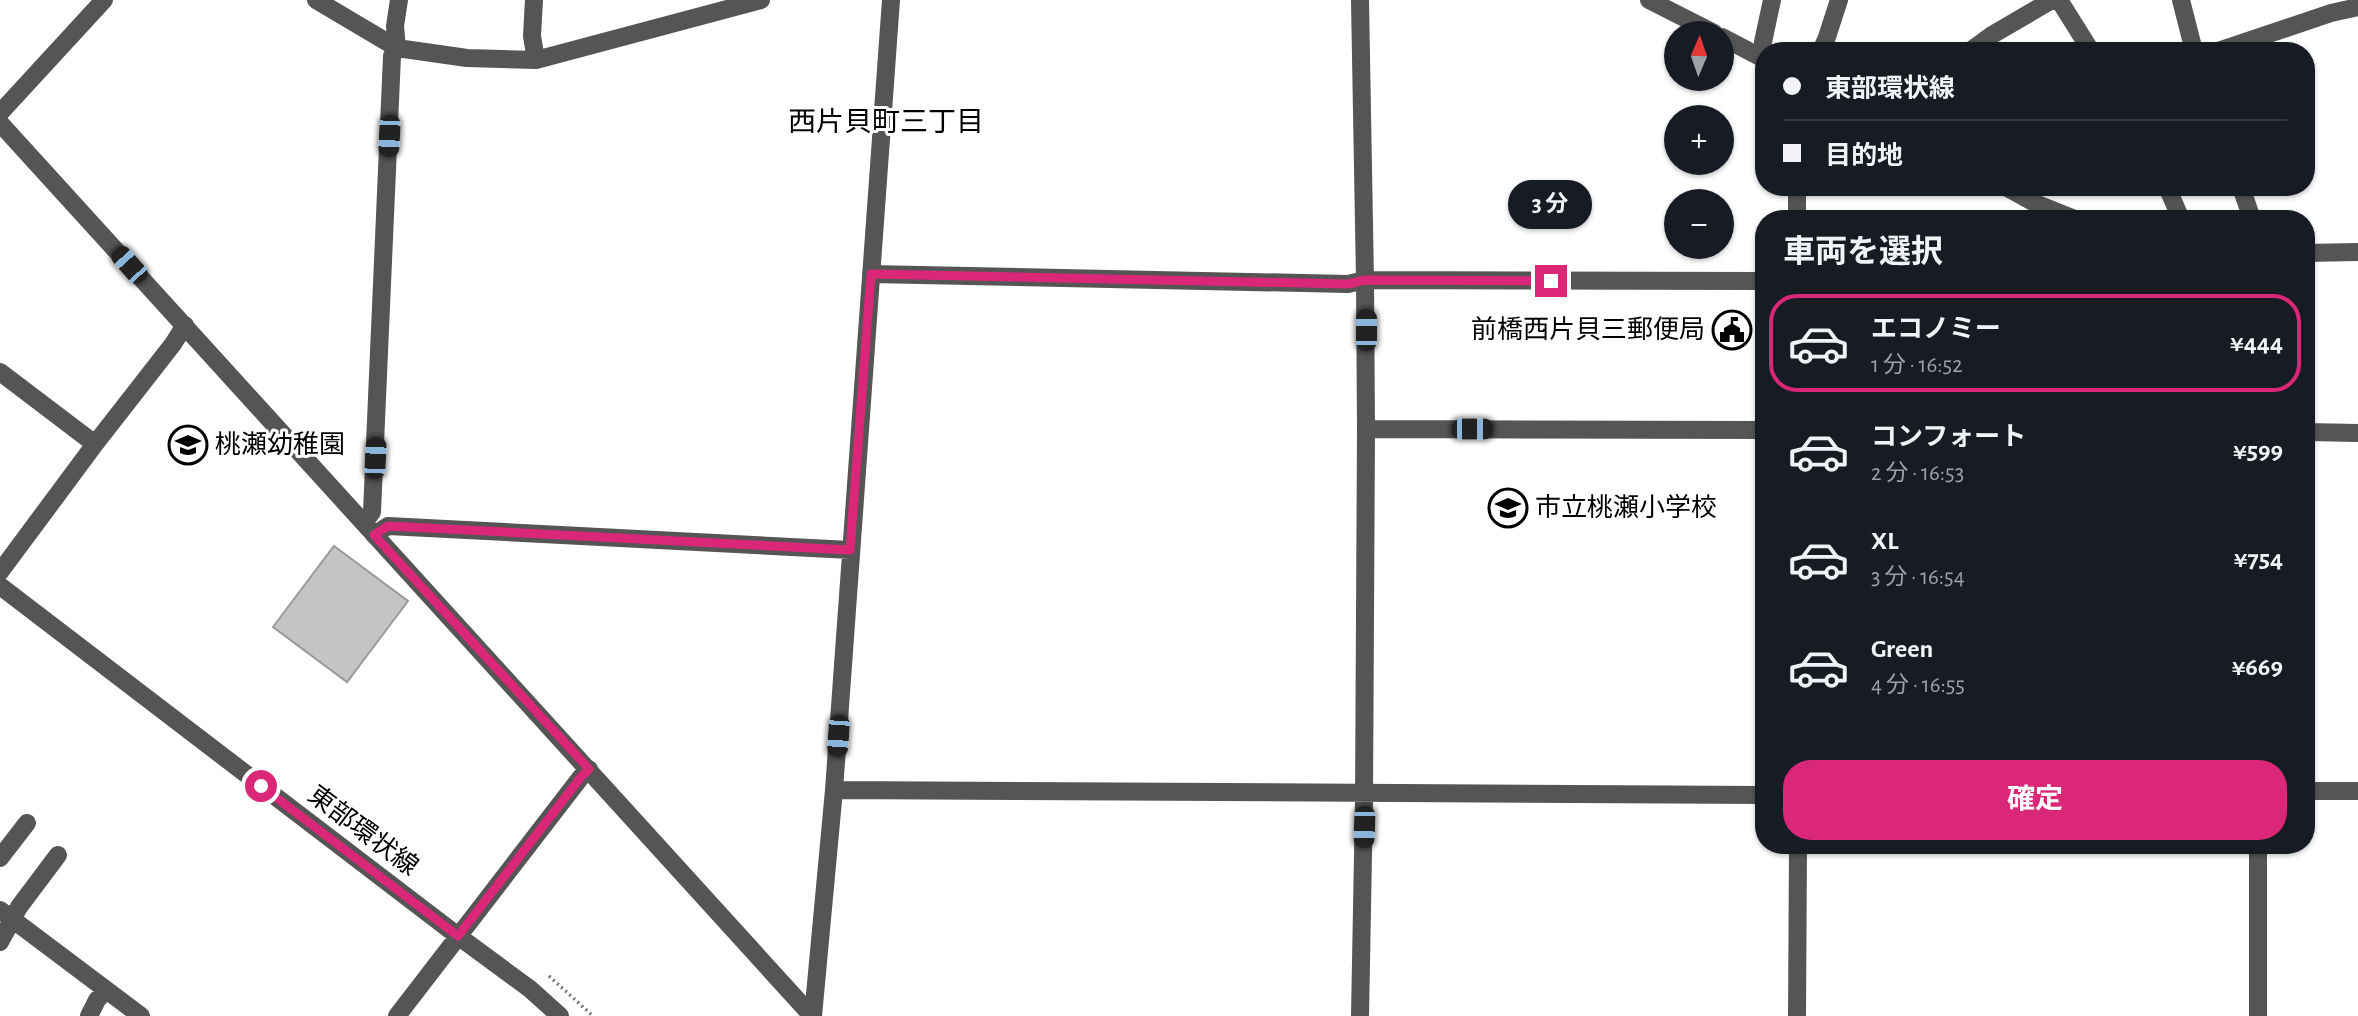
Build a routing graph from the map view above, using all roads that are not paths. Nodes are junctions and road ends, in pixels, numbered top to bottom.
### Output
1 (104, 0) edge
2 (316, 0) edge
3 (399, 0) edge
4 (534, 0) edge
5 (761, 0) edge
6 (891, 0) edge
7 (1360, 0) edge
8 (1649, 0) edge
9 (1772, 0) edge
10 (1839, 0) edge
11 (2052, 0) edge
12 (2059, 0) edge
13 (2181, 0) edge
14 (1677, 7) edge
15 (2358, 7) edge
16 (1697, 21) edge
17 (1763, 42) edge
18 (1826, 42) edge
19 (1982, 42) edge
20 (2085, 42) edge
21 (2192, 42) edge
22 (2245, 42) edge
23 (1734, 43) edge
24 (397, 48) junction
25 (1755, 54) edge
26 (536, 60) junction
27 (0, 113) edge
28 (0, 123) edge
29 (2016, 196) edge
30 (2031, 210) edge
31 (2358, 252) edge
32 (2315, 253) edge
33 (871, 274) junction
34 (1365, 280) junction
35 (1755, 281) edge
36 (185, 325) junction
37 (0, 372) edge
38 (1366, 429) junction
39 (1755, 430) edge
40 (2315, 432) edge
41 (2358, 432) edge
42 (95, 444) junction
43 (369, 529) junction
44 (850, 550) junction
45 (0, 572) edge
46 (0, 586) edge
47 (589, 769) junction
48 (834, 790) junction
49 (1364, 791) junction
50 (2315, 791) edge
51 (2358, 791) edge
52 (1755, 795) edge
53 (27, 823) dead end
54 (1798, 854) edge
55 (2258, 854) edge
56 (58, 855) dead end
57 (0, 858) edge
58 (7, 915) edge
59 (458, 936) junction
60 (0, 942) edge
61 (106, 990) junction
62 (89, 1016) edge
63 (141, 1016) edge
64 (397, 1016) edge
65 (560, 1016) edge
66 (813, 1016) edge
67 (1360, 1016) edge
68 (1797, 1016) edge
69 (2258, 1016) edge

1 - 27 street
2 - 24 street
3 - 24 street
4 - 26 street
5 - 26 street
6 - 33 street
7 - 34 street
8 - 14 street
9 - 17 street
10 - 18 street
11 - 19 street
12 - 20 street
13 - 21 street
14 - 16 street
15 - 22 street
23 - 25 street
24 - 26 street
24 - 43 street
28 - 36 street
29 - 30 street
31 - 32 street
33 - 34 street
33 - 44 street
34 - 35 street
34 - 38 street
36 - 42 street
36 - 43 street
37 - 42 street
38 - 39 street
38 - 49 street
40 - 41 street
42 - 45 street
43 - 44 street
43 - 47 street
44 - 48 street
46 - 59 street, 東部環状線
47 - 59 street
47 - 66 street
48 - 49 street
48 - 66 street
49 - 52 street
49 - 67 street
50 - 51 street
53 - 57 street
54 - 68 street
55 - 69 street
56 - 58 street
58 - 60 street
58 - 61 street
59 - 64 street
59 - 65 street, 東部環状線
61 - 62 street
61 - 63 street

